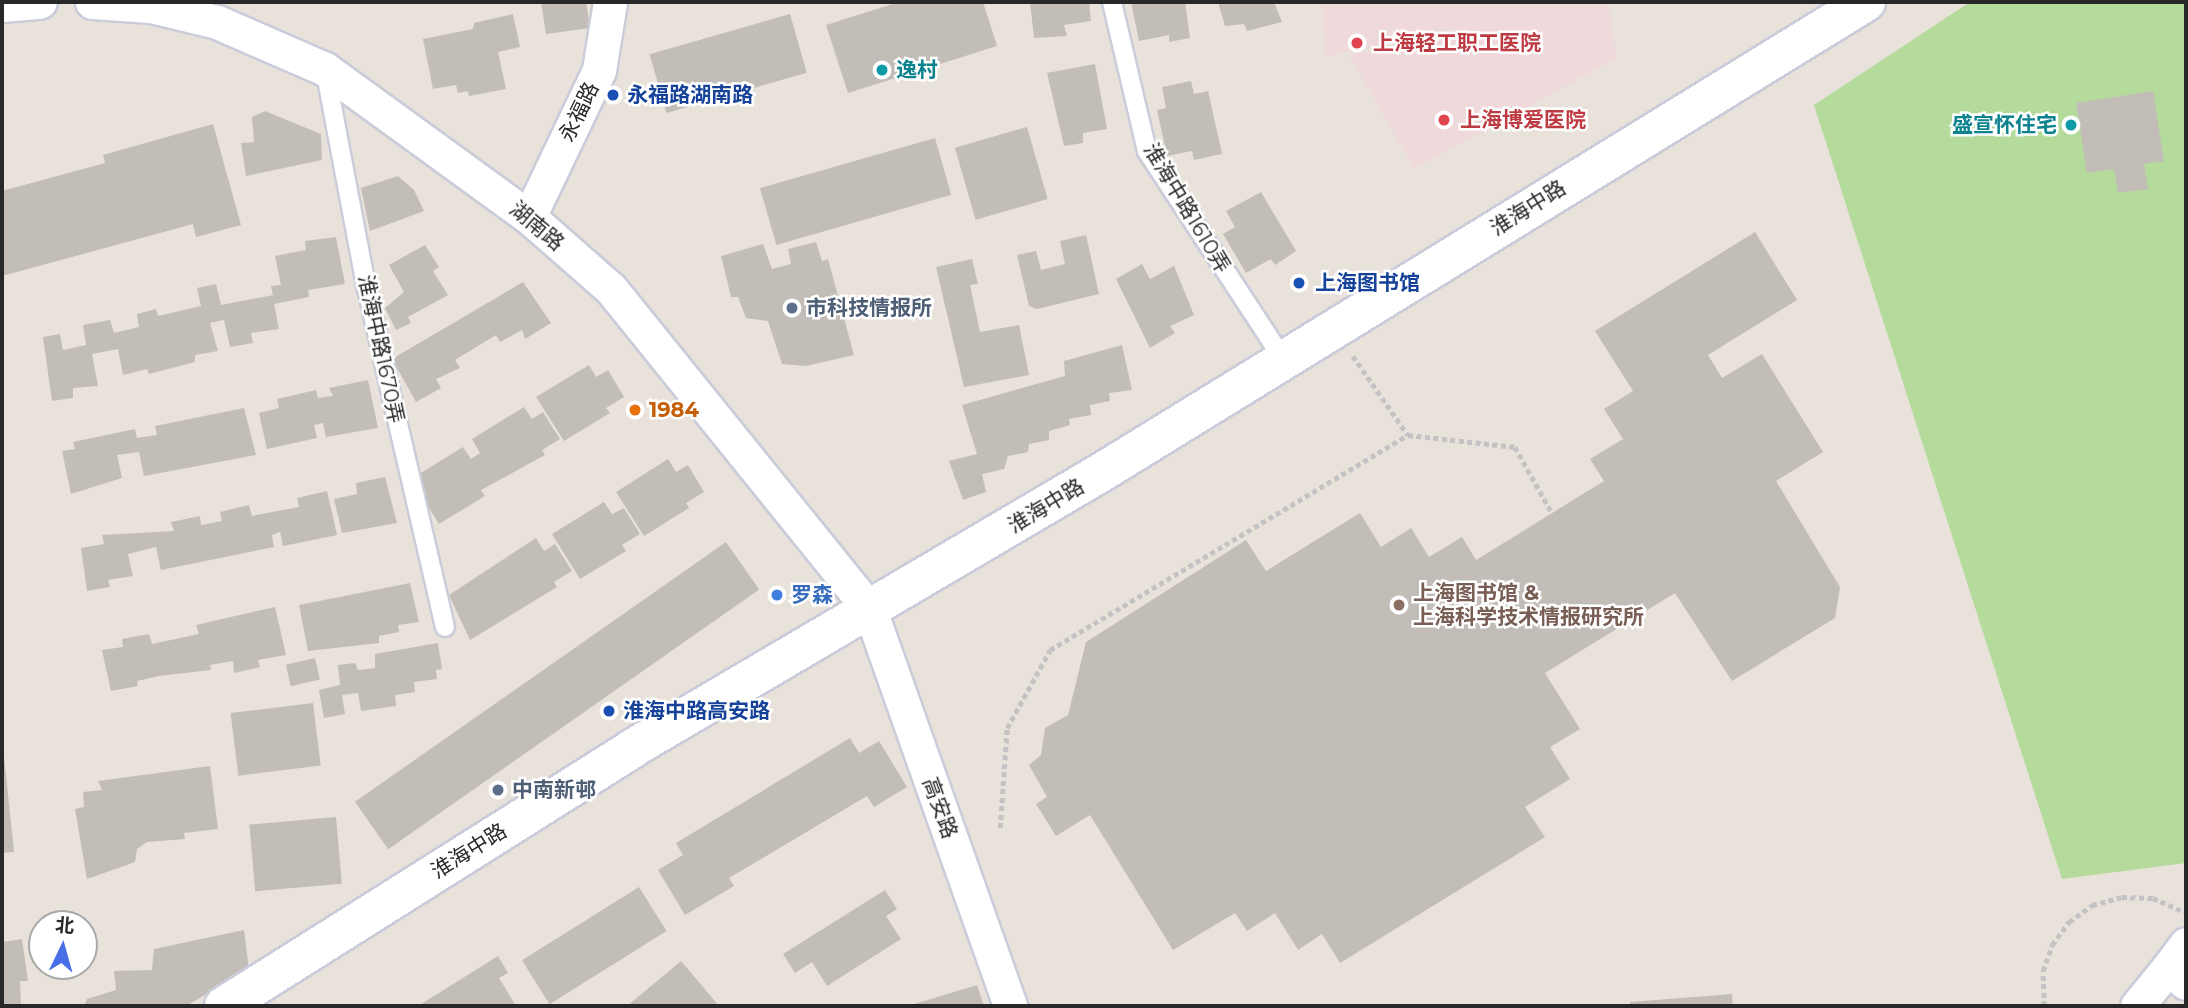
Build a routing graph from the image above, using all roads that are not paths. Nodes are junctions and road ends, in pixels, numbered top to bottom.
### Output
1 (40, 2) edge
2 (92, 2) edge
3 (610, 2) edge
4 (1112, 2) edge
5 (1866, 2) edge
6 (2, 5) edge
7 (214, 12) edge
8 (325, 69) junction
9 (529, 217) junction
10 (1284, 360) junction
11 (870, 610) junction
12 (445, 627) dead end
13 (2180, 965) edge
14 (224, 1006) edge
15 (1010, 1006) edge
16 (2137, 1006) edge

1 - 6 street
2 - 7 street, 湖南路
3 - 9 street, 永福路
4 - 10 lane, 淮海中路1610弄
5 - 10 main road, 淮海中路
7 - 8 street, 湖南路
8 - 9 street, 湖南路
8 - 12 lane, 淮海中路1670弄
9 - 11 street, 湖南路
10 - 11 main road, 淮海中路
11 - 14 main road, 淮海中路
11 - 15 street, 高安路
13 - 16 street

